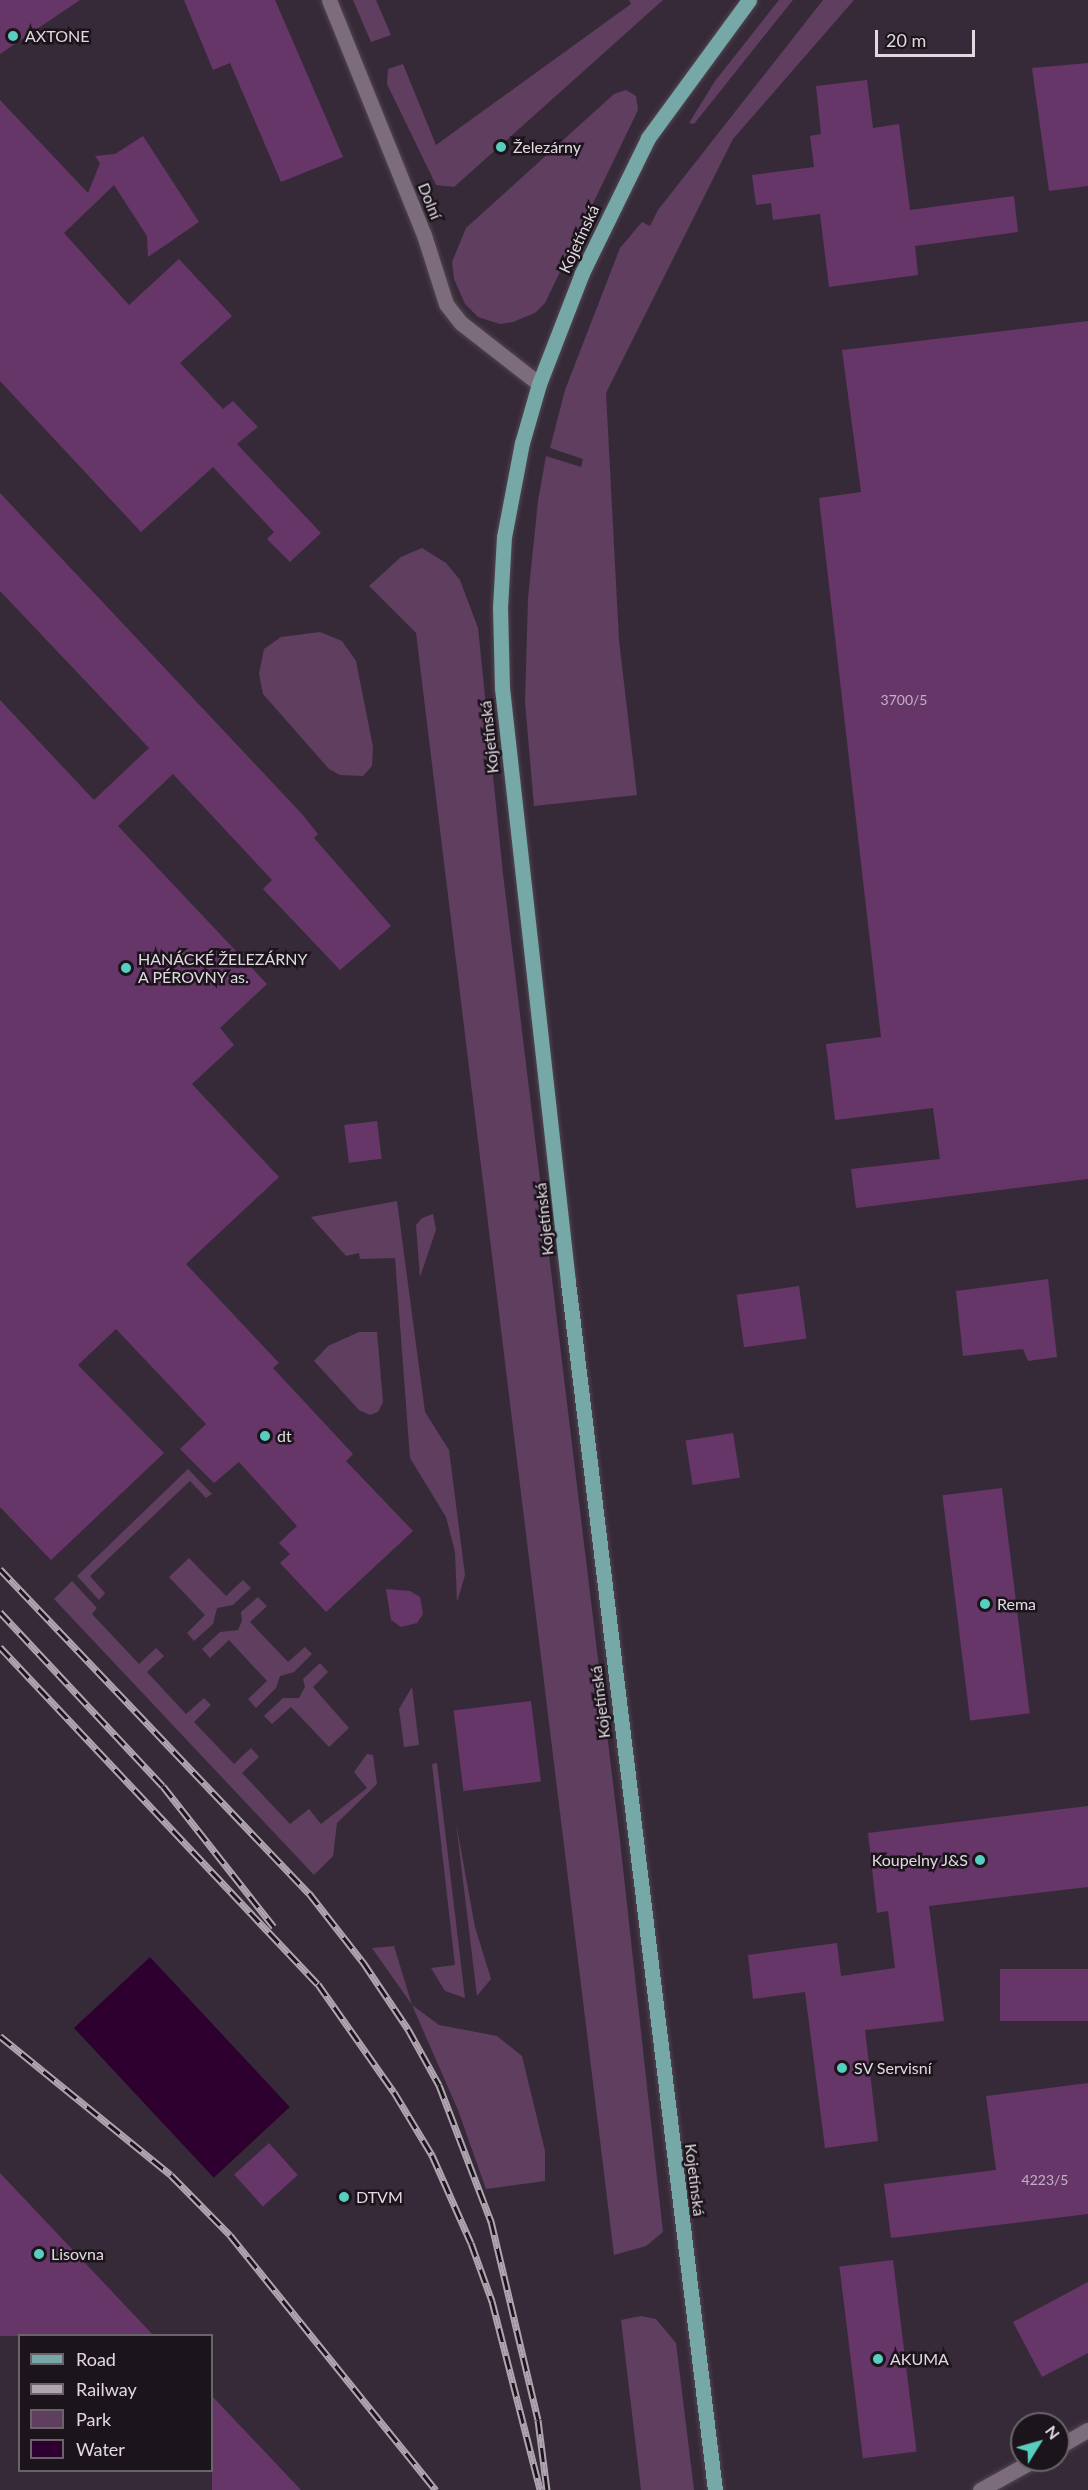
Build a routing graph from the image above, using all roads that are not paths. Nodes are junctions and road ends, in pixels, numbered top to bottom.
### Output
1 (329, 0) edge
2 (749, 0) edge
3 (539, 384) junction
4 (1088, 2430) edge
5 (1070, 2440) edge
6 (1012, 2472) edge
7 (715, 2490) edge
8 (980, 2490) edge

1 - 3 street, Dolní
2 - 3 main road, Kojetínská
3 - 7 main road, Kojetínská
4 - 5 street
6 - 8 street

